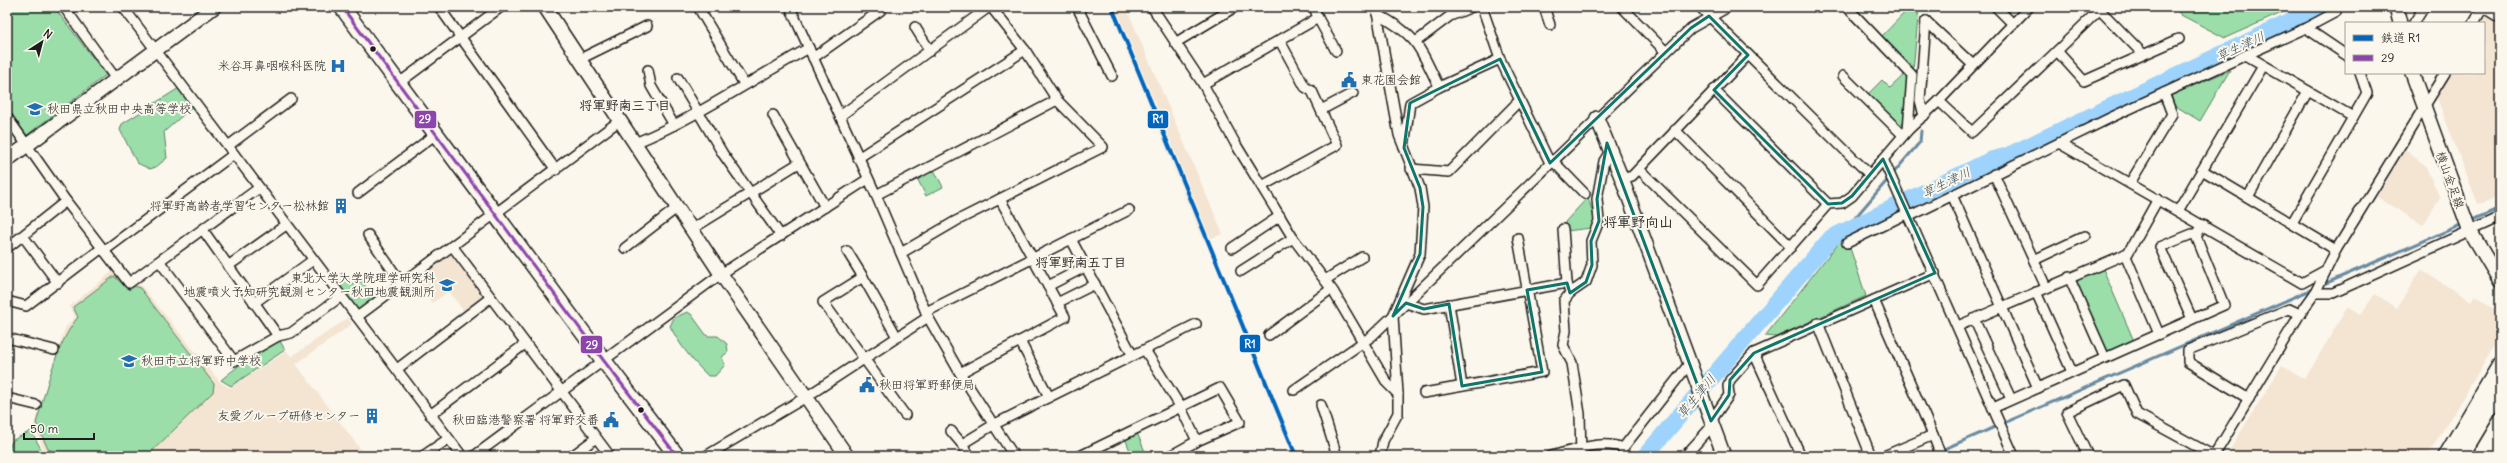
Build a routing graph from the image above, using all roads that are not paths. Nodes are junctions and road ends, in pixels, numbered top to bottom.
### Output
1 (64, 7) edge
2 (123, 7) edge
3 (342, 7) edge
4 (439, 7) edge
5 (501, 7) edge
6 (698, 7) edge
7 (790, 7) edge
8 (990, 7) edge
9 (1078, 7) edge
10 (1152, 7) edge
11 (1236, 7) edge
12 (1314, 7) edge
13 (1472, 7) edge
14 (1482, 7) edge
15 (1544, 7) edge
16 (1622, 7) edge
17 (1700, 7) edge
18 (1728, 7) edge
19 (1847, 7) edge
20 (1996, 7) edge
21 (2029, 7) edge
22 (2396, 7) edge
23 (2424, 7) edge
24 (2483, 7) edge
25 (546, 8) edge
26 (2098, 8) edge
27 (208, 9) edge
28 (881, 10) dead end
29 (1377, 10) edge
30 (2336, 12) dead end
31 (1709, 16) junction
32 (1318, 18) junction
33 (2500, 18) edge
34 (2400, 22) edge
35 (2415, 22) edge
36 (2475, 22) edge
37 (2013, 24) junction
38 (1550, 25) dead end
39 (647, 26) dead end
40 (915, 27) dead end
41 (2306, 28) junction
42 (461, 38) junction
43 (2180, 39) dead end
44 (1280, 41) junction
45 (1416, 41) junction
46 (1175, 43) junction
47 (808, 48) junction
48 (154, 50) junction
49 (1025, 50) junction
50 (930, 51) junction
51 (1336, 51) dead end
52 (2057, 51) junction
53 (1666, 52) junction
54 (2143, 54) junction
55 (2345, 54) edge
56 (1748, 55) junction
57 (2246, 55) junction
58 (813, 58) junction
59 (580, 59) junction
60 (1500, 59) junction
61 (1973, 66) junction
62 (2264, 66) junction
63 (648, 70) dead end
64 (2360, 74) edge
65 (2412, 74) edge
66 (2444, 74) edge
67 (1112, 76) dead end
68 (1843, 76) dead end
69 (678, 78) dead end
70 (116, 79) junction
71 (399, 83) junction
72 (744, 84) junction
73 (1203, 84) junction
74 (1438, 87) junction
75 (1714, 90) junction
76 (2308, 91) junction
77 (1353, 93) dead end
78 (2164, 93) junction
79 (290, 99) dead end
80 (1057, 100) junction
81 (1520, 100) junction
82 (1939, 101) junction
83 (2424, 108) junction
84 (1321, 110) junction
85 (700, 111) junction
86 (773, 115) dead end
87 (840, 116) junction
88 (1924, 116) junction
89 (7, 117) edge
90 (1597, 118) junction
91 (2353, 118) junction
92 (620, 121) junction
93 (674, 125) junction
94 (1676, 130) junction
95 (1906, 132) junction
96 (436, 134) junction
97 (635, 143) junction
98 (2059, 143) junction
99 (28, 145) junction
100 (228, 146) junction
101 (1404, 148) junction
102 (1611, 150) junction
103 (234, 154) junction
104 (858, 158) junction
105 (1883, 159) junction
106 (7, 160) edge
107 (1551, 161) junction
108 (798, 163) junction
109 (1411, 169) junction
110 (1639, 169) junction
111 (556, 170) junction
112 (2202, 170) junction
113 (1994, 174) junction
114 (1870, 175) junction
115 (1622, 178) junction
116 (868, 179) junction
117 (2130, 183) junction
118 (1262, 186) junction
119 (259, 188) junction
120 (358, 193) dead end
121 (752, 193) junction
122 (1586, 194) dead end
123 (876, 195) junction
124 (1952, 195) junction
125 (2248, 197) junction
126 (1000, 199) junction
127 (2158, 199) junction
128 (66, 201) junction
129 (1828, 204) junction
130 (678, 207) junction
131 (825, 207) junction
132 (1129, 210) dead end
133 (2178, 211) junction
134 (1908, 213) junction
135 (496, 215) junction
136 (1280, 216) junction
137 (2500, 217) edge
138 (2292, 223) junction
139 (286, 225) junction
140 (2203, 225) junction
141 (2467, 225) junction
142 (692, 229) junction
143 (1563, 229) dead end
144 (202, 230) junction
145 (2197, 234) junction
146 (368, 235) dead end
147 (23, 236) junction
148 (781, 236) junction
149 (2085, 236) dead end
150 (1293, 238) junction
151 (1518, 238) dead end
152 (1071, 239) junction
153 (1847, 243) dead end
154 (452, 247) junction
155 (1791, 247) junction
156 (7, 248) edge
157 (625, 248) dead end
158 (1232, 248) dead end
159 (103, 250) junction
160 (2336, 250) junction
161 (847, 251) dead end
162 (901, 253) junction
163 (2125, 254) junction
164 (1362, 257) dead end
165 (1032, 259) junction
166 (312, 260) junction
167 (2034, 260) junction
168 (160, 262) junction
169 (228, 266) junction
170 (1085, 267) junction
171 (2326, 270) junction
172 (1241, 271) dead end
173 (1935, 273) junction
174 (721, 274) junction
175 (863, 277) junction
176 (2069, 277) junction
177 (1325, 280) junction
178 (2500, 281) edge
179 (58, 283) junction
180 (1567, 283) junction
181 (402, 284) junction
182 (1095, 284) junction
183 (1048, 286) junction
184 (2046, 287) junction
185 (1331, 289) junction
186 (1527, 290) junction
187 (2036, 292) junction
188 (1570, 293) junction
189 (2315, 293) junction
190 (340, 297) junction
191 (490, 298) junction
192 (1874, 300) junction
193 (7, 301) edge
194 (254, 303) junction
195 (1057, 303) junction
196 (1406, 303) junction
197 (1449, 304) junction
198 (2002, 307) junction
199 (2300, 314) junction
200 (927, 315) junction
201 (1393, 316) junction
202 (357, 317) junction
203 (1974, 319) junction
204 (2192, 319) junction
205 (1818, 323) junction
206 (1196, 324) dead end
207 (1958, 326) junction
208 (2159, 334) junction
209 (1269, 335) dead end
210 (278, 336) junction
211 (898, 337) junction
212 (7, 338) edge
213 (1020, 341) junction
214 (1363, 343) junction
215 (526, 344) junction
216 (54, 350) dead end
217 (1145, 350) junction
218 (1754, 353) junction
219 (1133, 356) junction
220 (865, 358) junction
221 (2105, 358) junction
222 (604, 361) junction
223 (2500, 365) edge
224 (396, 369) junction
225 (1691, 369) junction
226 (960, 372) junction
227 (2072, 372) junction
228 (1462, 386) junction
229 (2038, 388) junction
230 (1294, 390) dead end
231 (562, 391) junction
232 (2500, 391) edge
233 (1424, 393) dead end
234 (1398, 394) junction
235 (806, 397) junction
236 (1049, 397) junction
237 (7, 398) edge
238 (2249, 399) junction
239 (2011, 400) junction
240 (1321, 404) dead end
241 (36, 405) dead end
242 (1180, 406) junction
243 (1993, 408) junction
244 (430, 415) junction
245 (905, 415) dead end
246 (1711, 421) junction
247 (992, 425) junction
248 (951, 431) dead end
249 (1933, 435) junction
250 (596, 438) junction
251 (448, 439) junction
252 (1197, 441) junction
253 (962, 444) junction
254 (1621, 452) edge
255 (1581, 453) edge
256 (423, 456) edge
257 (462, 456) edge
258 (474, 456) edge
259 (572, 456) edge
260 (610, 456) edge
261 (677, 456) edge
262 (706, 456) edge
263 (847, 456) edge
264 (970, 456) edge
265 (1014, 456) edge
266 (1080, 456) edge
267 (1170, 456) edge
268 (1337, 456) edge
269 (1380, 456) edge
270 (1551, 456) edge
271 (1685, 456) edge
272 (1724, 456) edge
273 (1801, 456) edge
274 (1871, 456) edge
275 (1884, 456) edge
276 (1941, 456) edge
277 (2014, 456) edge
278 (2088, 456) edge
279 (2214, 456) edge
280 (2446, 456) edge
281 (2461, 456) edge

1 - 70 street
2 - 48 street
3 - 71 main road
4 - 42 street
5 - 42 street
6 - 72 street
7 - 47 street
8 - 49 street
8 - 50 street
9 - 67 street
10 - 46 street
11 - 46 street
12 - 32 street
13 - 45 street
14 - 60 street
15 - 38 street
16 - 53 street
17 - 31 street
18 - 31 street
19 - 95 street
20 - 37 street
21 - 37 street
22 - 34 street
23 - 35 street
24 - 33 street
24 - 36 street
25 - 59 street
26 - 52 street
26 - 54 street
27 - 48 street
28 - 58 street
29 - 45 street
29 - 101 street
30 - 41 street
31 - 53 street
31 - 56 street
32 - 44 street
32 - 51 street
37 - 61 street
39 - 59 street
40 - 50 street
41 - 55 street
41 - 57 street
42 - 71 street
42 - 111 street
43 - 54 street
44 - 73 street
44 - 84 street
45 - 74 street
46 - 73 street
47 - 58 street
47 - 72 street
48 - 70 street
48 - 100 street
49 - 80 street
49 - 104 street
50 - 87 street
52 - 54 street
52 - 82 street
53 - 90 street
56 - 75 street
56 - 114 street
57 - 62 street
57 - 78 street
58 - 87 street
59 - 92 street
60 - 74 street
60 - 81 street
61 - 82 street
61 - 88 street
62 - 76 street
62 - 112 street
63 - 93 street
64 - 91 street
65 - 83 street, 横山金足線
66 - 83 street
68 - 95 street
69 - 85 street
70 - 99 street
71 - 96 main road
72 - 85 street
73 - 118 street
74 - 101 street
75 - 94 street
75 - 129 street
76 - 91 street
76 - 125 street
77 - 84 street
78 - 98 street
78 - 117 street
79 - 100 street
80 - 123 street
80 - 126 street
81 - 107 street
81 - 109 street
82 - 88 street
83 - 141 street, 横山金足線
83 - 160 street
84 - 118 street
85 - 93 street
85 - 121 street
86 - 108 street
87 - 104 street
88 - 95 street
89 - 99 street
90 - 102 street
90 - 107 street
91 - 138 street
92 - 97 street
92 - 111 street
93 - 97 street
94 - 110 street
94 - 155 street
95 - 105 street
96 - 120 street
96 - 135 main road
97 - 130 street
98 - 113 street
98 - 117 street
99 - 106 street
99 - 128 street
100 - 103 street
101 - 109 street
102 - 115 street
102 - 188 street
103 - 119 street
103 - 159 street
104 - 116 street
105 - 114 street
105 - 134 street
107 - 122 street
107 - 196 street
108 - 121 street
108 - 131 street
109 - 201 street
110 - 115 street
110 - 155 street
111 - 135 street
112 - 125 street
112 - 133 street
113 - 124 street
113 - 167 street
114 - 129 street
115 - 225 street
116 - 123 street
116 - 131 street
117 - 127 street
118 - 136 street
119 - 139 street
119 - 144 street
121 - 142 street
121 - 148 street
123 - 162 street
124 - 134 street
124 - 198 street
125 - 138 street
126 - 162 street
126 - 165 street
127 - 133 street
127 - 163 street
128 - 147 street
128 - 159 street
129 - 155 street
130 - 142 street
130 - 157 street
131 - 148 street
132 - 152 street
133 - 140 street
134 - 153 street
134 - 173 street
135 - 154 street
135 - 222 main road
136 - 150 street
136 - 158 street
137 - 141 street
138 - 160 street
139 - 166 street
139 - 169 street
140 - 145 street
140 - 171 street
141 - 178 street, 横山金足線
141 - 189 street
142 - 174 street
143 - 180 street
144 - 168 street
144 - 169 street
145 - 204 street
145 - 204 street
146 - 181 street
147 - 156 street
147 - 179 street
148 - 174 street
149 - 167 street
150 - 172 street
150 - 177 street
151 - 186 street
152 - 165 street
152 - 170 street
154 - 181 street
154 - 191 street
159 - 168 street
159 - 179 street
160 - 171 street
161 - 175 street
162 - 200 street
163 - 176 street
163 - 208 street
164 - 177 street
165 - 183 street
165 - 200 street
166 - 190 street
166 - 194 street
167 - 184 street
168 - 210 street
169 - 194 street
170 - 182 street
170 - 183 street
171 - 189 street
173 - 192 street
173 - 207 street
174 - 222 street
174 - 235 street
175 - 211 street
175 - 220 street
176 - 184 street
176 - 221 street
177 - 185 street
179 - 193 street
180 - 186 street
180 - 188 street
181 - 202 street
182 - 195 street
182 - 219 street
183 - 195 street
184 - 187 street
185 - 209 street
185 - 214 street
186 - 197 street
186 - 228 street
187 - 198 street
187 - 227 street
188 - 255 street
189 - 199 street
190 - 202 street
190 - 210 street
191 - 215 street
191 - 224 street
192 - 205 street
192 - 249 street
194 - 210 street
195 - 213 street
196 - 197 street
196 - 201 street
197 - 228 street
198 - 203 street
198 - 229 street
199 - 238 street
199 - 238 street
200 - 211 street
200 - 226 street
201 - 214 street
201 - 234 street
202 - 224 street
203 - 207 street
203 - 239 street
204 - 208 street
205 - 218 street
205 - 274 street
206 - 217 street
207 - 243 street
208 - 221 street
211 - 220 street
212 - 216 street
213 - 226 street
213 - 236 street
214 - 230 street
214 - 234 street
215 - 231 street
215 - 244 street
217 - 219 street
217 - 242 street
218 - 246 street
218 - 273 street
219 - 236 street
220 - 235 street
220 - 245 street
221 - 227 street
222 - 231 street
222 - 261 main road
223 - 280 main road
224 - 244 street
225 - 246 street
225 - 254 street
226 - 247 street
227 - 229 street
228 - 233 street
229 - 239 street
231 - 250 street
231 - 258 street
232 - 281 main road
234 - 269 street
235 - 262 street
235 - 263 street
236 - 247 street
237 - 241 street
238 - 279 street
239 - 243 street
240 - 268 street
242 - 252 street
242 - 252 street
242 - 266 street
243 - 277 street
244 - 251 street
246 - 271 street
246 - 272 street
247 - 253 street
247 - 265 street
248 - 253 street
249 - 275 street
249 - 276 street
250 - 259 street
250 - 260 street
251 - 256 street
251 - 257 street
252 - 267 street
253 - 264 street
254 - 255 street
255 - 270 street
278 - 279 street

